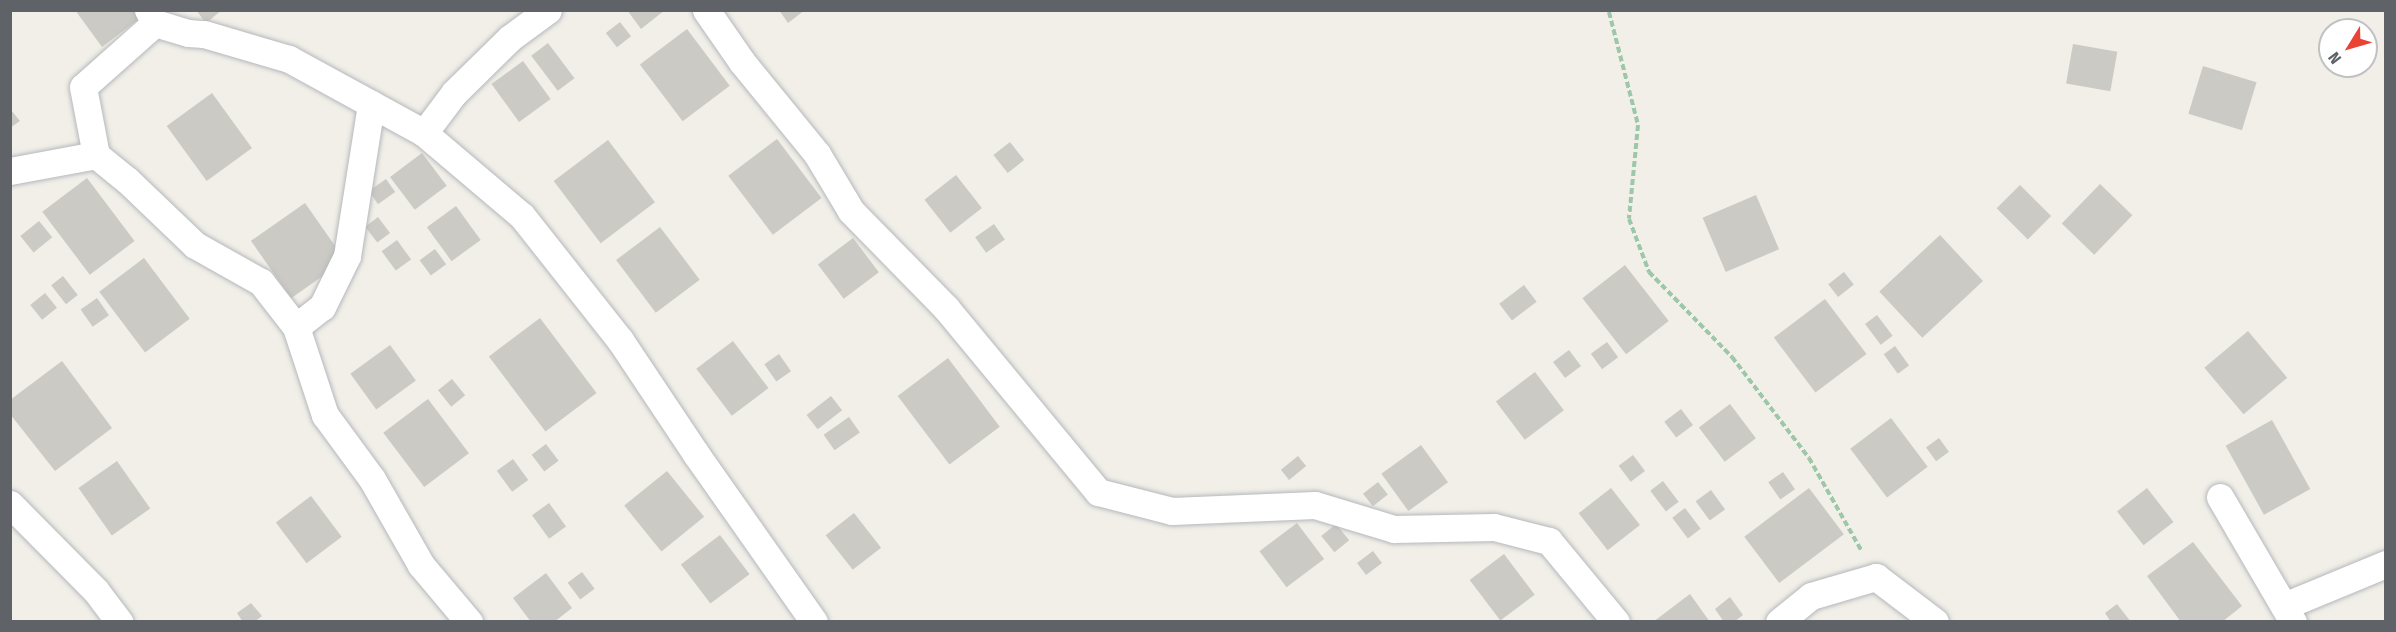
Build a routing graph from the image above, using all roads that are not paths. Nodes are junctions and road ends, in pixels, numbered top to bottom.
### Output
1 (548, 10) edge
2 (706, 10) edge
3 (152, 17) edge
4 (371, 104) junction
5 (424, 133) junction
6 (96, 155) junction
7 (10, 171) edge
8 (297, 327) junction
9 (2220, 497) dead end
10 (10, 504) edge
11 (2385, 564) edge
12 (2289, 614) edge
13 (118, 621) edge
14 (469, 621) edge
15 (814, 621) edge
16 (1616, 621) edge
17 (1779, 621) edge
18 (1935, 621) edge

1 - 5 street
2 - 16 street
3 - 4 street
3 - 6 street
4 - 5 street
4 - 8 street
5 - 15 street
6 - 7 street
6 - 8 street
8 - 14 street
9 - 12 street
10 - 13 street
11 - 12 street
17 - 18 street

